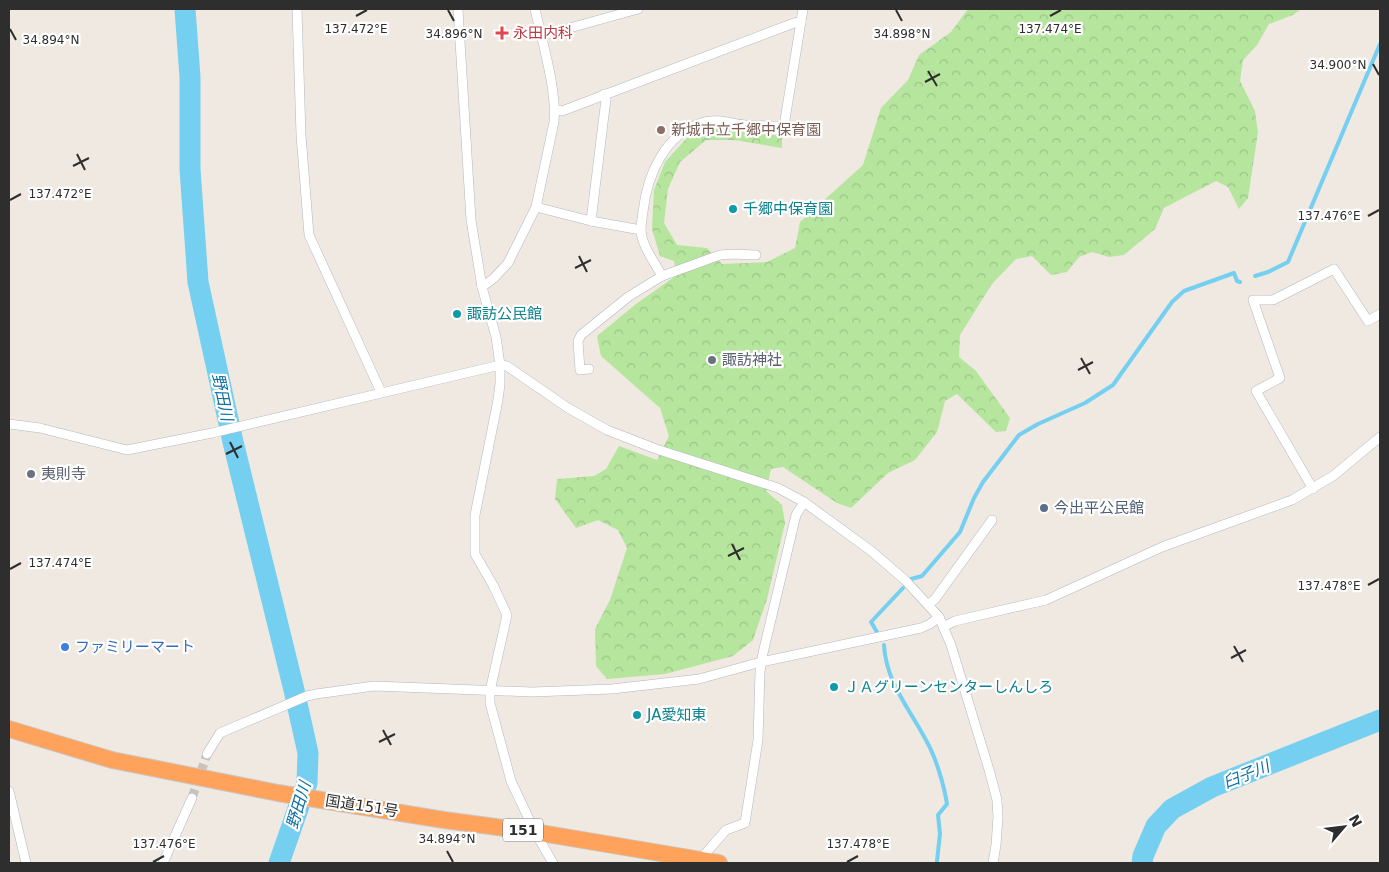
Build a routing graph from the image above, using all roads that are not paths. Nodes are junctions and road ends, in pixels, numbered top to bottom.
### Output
1 (297, 9) edge
2 (458, 9) edge
3 (535, 9) edge
4 (638, 9) edge
5 (804, 9) edge
6 (801, 22) junction
7 (541, 36) junction
8 (604, 94) junction
9 (555, 110) junction
10 (536, 207) junction
11 (592, 221) junction
12 (641, 230) junction
13 (756, 255) dead end
14 (662, 276) junction
15 (482, 287) junction
16 (1380, 314) edge
17 (500, 365) junction
18 (589, 369) dead end
19 (381, 392) junction
20 (9, 424) edge
21 (1380, 437) edge
22 (1313, 489) junction
23 (804, 502) junction
24 (992, 520) dead end
25 (929, 604) junction
26 (939, 617) junction
27 (944, 626) junction
28 (761, 662) junction
29 (490, 691) junction
30 (9, 729) edge
31 (207, 754) tunnel mouth
32 (9, 791) edge
33 (192, 798) tunnel mouth
34 (535, 832) junction
35 (711, 862) edge
36 (26, 863) edge
37 (163, 863) edge
38 (553, 863) edge
39 (993, 863) edge

1 - 19 street
2 - 15 street
3 - 7 street
4 - 7 street
5 - 6 street
6 - 8 street
6 - 12 street
7 - 9 street
8 - 9 street
8 - 11 street
9 - 10 street
10 - 11 street
10 - 15 street
11 - 12 street
12 - 14 street
13 - 14 street
14 - 18 street
15 - 17 street
16 - 22 street
17 - 19 street
17 - 23 street
17 - 29 street
19 - 20 street
21 - 22 street
22 - 27 street
23 - 25 street
23 - 28 street
24 - 25 street
25 - 26 street
26 - 27 street
26 - 28 street
27 - 39 street
28 - 29 street
28 - 35 street
29 - 31 street
29 - 34 street
30 - 34 highway, 国道151号 / 151
32 - 36 street
33 - 37 street
34 - 35 highway, 国道151号 / 151
34 - 38 street

